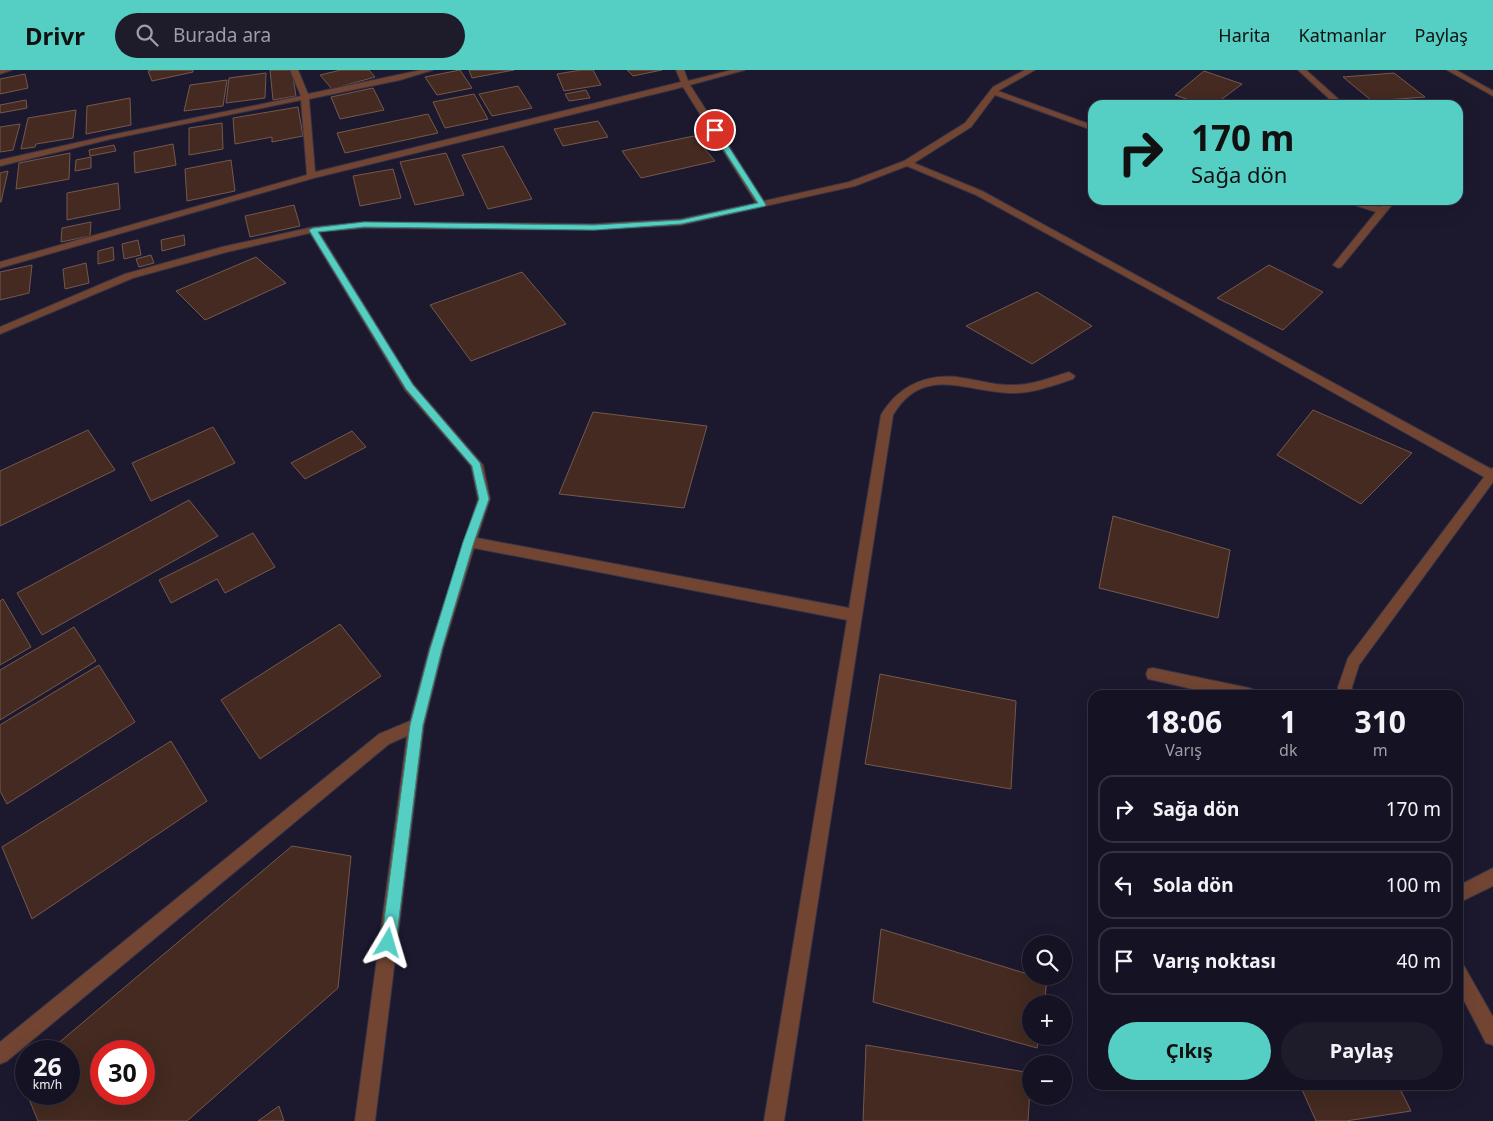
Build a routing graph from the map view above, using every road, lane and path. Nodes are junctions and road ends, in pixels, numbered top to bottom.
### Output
1 (8, 70) edge
2 (294, 70) edge
3 (429, 70) edge
4 (680, 70) edge
5 (741, 70) edge
6 (1031, 70) edge
7 (1302, 70) edge
8 (1451, 70) edge
9 (0, 72) edge
10 (686, 85) junction
11 (994, 92) junction
12 (1493, 94) edge
13 (305, 97) junction
14 (1336, 100) edge
15 (1088, 127) edge
16 (0, 163) edge
17 (907, 163) junction
18 (311, 176) junction
19 (762, 205) junction
20 (1362, 205) edge
21 (1387, 205) edge
22 (1383, 211) junction
23 (313, 230) junction
24 (0, 265) edge
25 (1338, 265) dead end
26 (0, 331) edge
27 (1069, 376) dead end
28 (1492, 474) edge
29 (469, 542) junction
30 (854, 615) junction
31 (1154, 674) dead end
32 (1226, 690) edge
33 (1345, 690) edge
34 (416, 725) junction
35 (1493, 877) edge
36 (1463, 892) edge
37 (1463, 981) edge
38 (1493, 1036) edge
39 (0, 1054) edge
40 (365, 1121) edge
41 (774, 1121) edge

1 - 9 street
2 - 13 street
3 - 13 street
4 - 10 street
5 - 10 street
6 - 11 street
7 - 14 street
8 - 12 street
10 - 18 street
10 - 19 street
11 - 15 street
11 - 17 street
13 - 16 street
13 - 18 street
17 - 19 street
17 - 28 street
18 - 24 street
19 - 23 street
20 - 22 street
21 - 22 street
22 - 25 street
23 - 26 street
23 - 29 street
27 - 30 street
28 - 33 street
29 - 30 street
29 - 34 street
30 - 41 street
31 - 32 street
34 - 39 street
34 - 40 street
35 - 36 street
37 - 38 street

